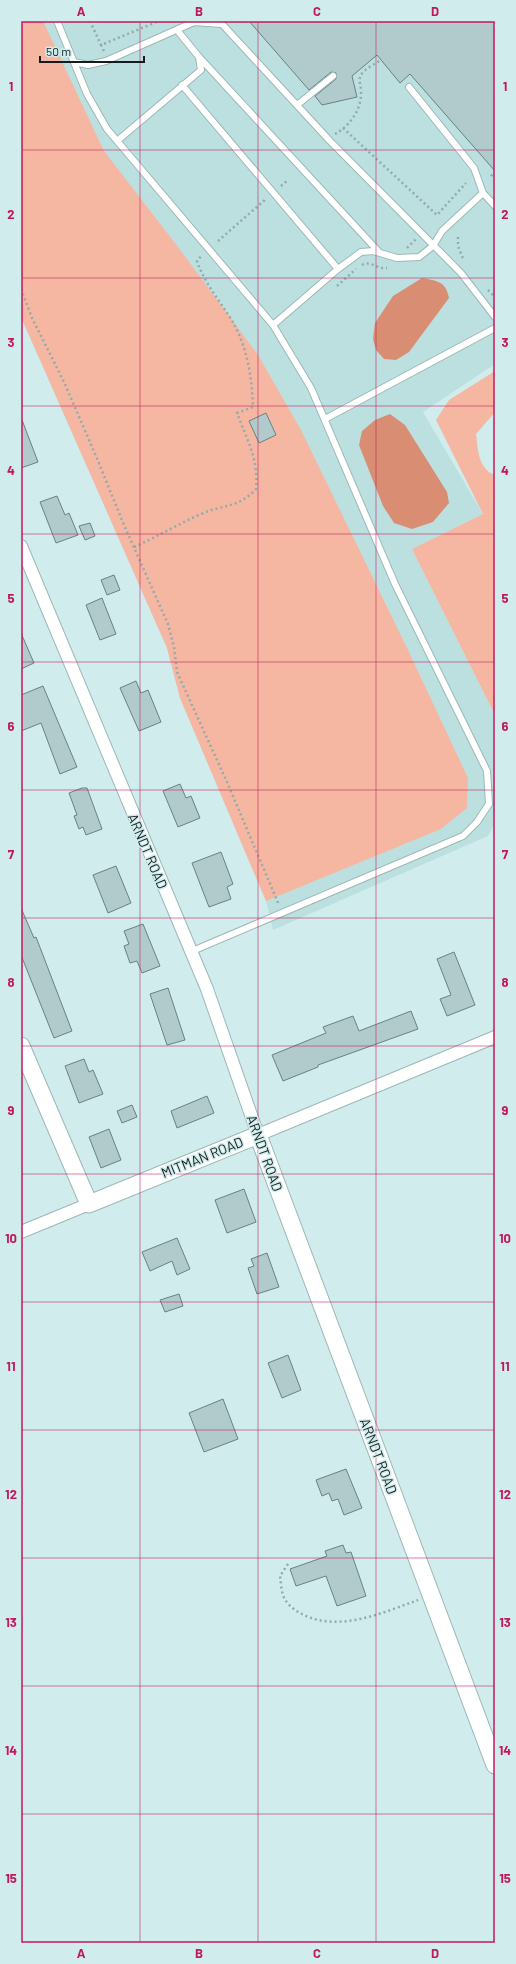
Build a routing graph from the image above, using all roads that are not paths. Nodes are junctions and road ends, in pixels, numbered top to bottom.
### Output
1 (57, 21) edge
2 (177, 30) junction
3 (199, 57) junction
4 (74, 62) junction
5 (333, 76) dead end
6 (182, 85) junction
7 (409, 88) dead end
8 (298, 105) junction
9 (116, 141) junction
10 (483, 193) junction
11 (495, 206) edge
12 (433, 246) junction
13 (379, 253) junction
14 (338, 269) junction
15 (495, 317) edge
16 (273, 325) junction
17 (495, 328) edge
18 (326, 419) junction
19 (21, 546) edge
20 (190, 952) junction
21 (495, 1037) edge
22 (21, 1046) edge
23 (258, 1135) junction
24 (89, 1204) junction
25 (21, 1232) edge
26 (495, 1765) edge

1 - 4 lane
2 - 3 lane
2 - 4 lane
2 - 8 lane
3 - 6 lane
3 - 13 lane
4 - 9 lane
5 - 8 lane
6 - 9 lane
6 - 14 lane
7 - 10 lane
8 - 12 lane
9 - 16 lane
10 - 11 lane
10 - 12 lane
12 - 13 lane
12 - 15 lane
13 - 14 lane
14 - 16 lane
16 - 18 lane
17 - 18 lane
18 - 20 lane
19 - 20 street, ARNDT ROAD
20 - 23 street, ARNDT ROAD
21 - 23 street, MITMAN ROAD
22 - 24 street
23 - 24 street, MITMAN ROAD
23 - 26 street, ARNDT ROAD
24 - 25 street, MITMAN ROAD

